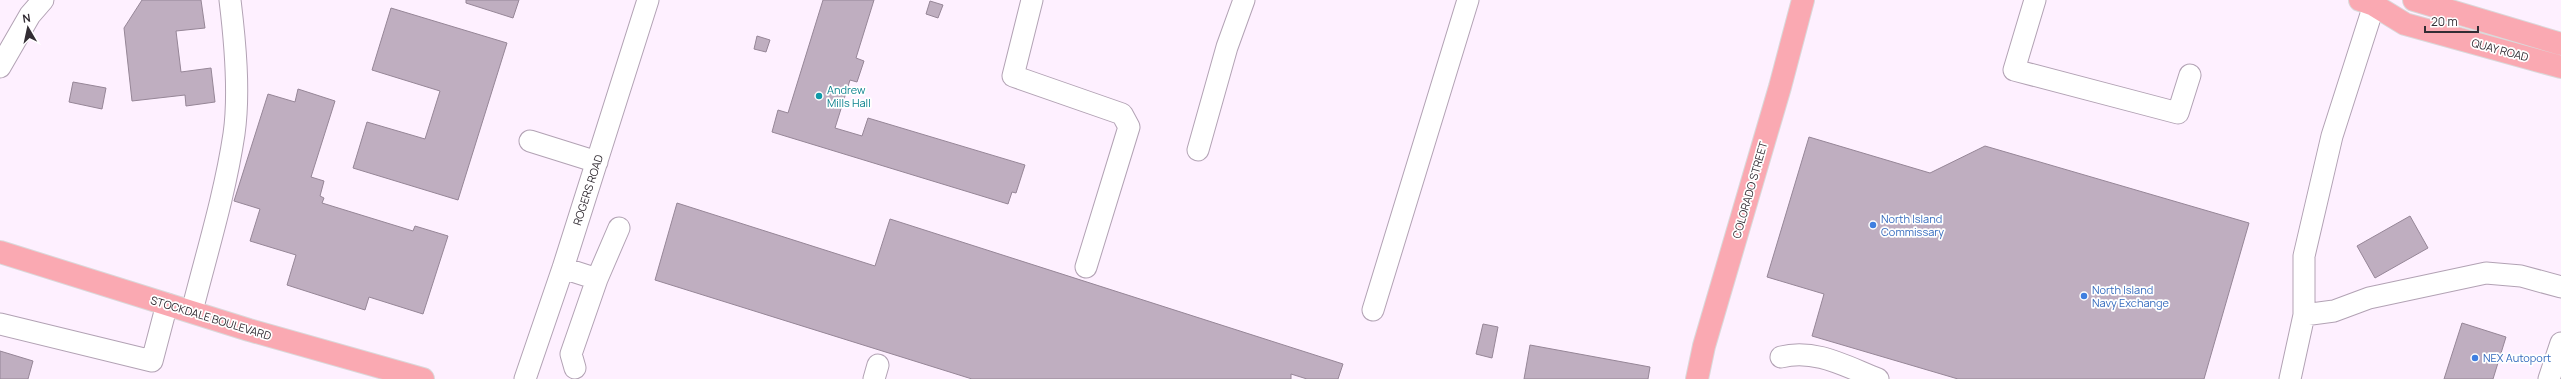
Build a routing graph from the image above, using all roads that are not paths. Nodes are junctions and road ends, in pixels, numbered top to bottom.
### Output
1 (43, 0) edge
2 (230, 0) edge
3 (648, 0) edge
4 (1032, 0) edge
5 (1244, 0) edge
6 (1468, 0) edge
7 (2035, 0) edge
8 (2406, 0) edge
9 (2414, 0) edge
10 (1799, 1) edge
11 (2368, 2) edge
12 (2561, 44) edge
13 (0, 67) edge
14 (2561, 67) edge
15 (2190, 75) dead end
16 (530, 141) dead end
17 (1198, 150) dead end
18 (597, 162) junction
19 (619, 228) dead end
20 (0, 252) edge
21 (1086, 267) dead end
22 (563, 268) junction
23 (597, 279) junction
24 (2561, 287) edge
25 (167, 304) junction
26 (1373, 310) dead end
27 (192, 311) junction
28 (2304, 315) junction
29 (0, 324) edge
30 (2561, 343) edge
31 (1781, 356) dead end
32 (575, 368) dead end
33 (423, 379) edge
34 (525, 379) edge
35 (1697, 379) edge
36 (1878, 379) edge
37 (2290, 379) edge
38 (2549, 379) edge

1 - 13 street
2 - 27 street
3 - 18 street, ROGERS ROAD
4 - 21 street
5 - 17 street
6 - 26 street
7 - 15 street
8 - 11 main road
9 - 12 main road, QUAY ROAD
10 - 35 main road, COLORADO STREET
11 - 14 main road, QUAY ROAD
11 - 28 street
16 - 18 street
18 - 22 street, ROGERS ROAD
19 - 23 street
20 - 25 main road, STOCKDALE BOULEVARD
22 - 23 street
22 - 34 street, ROGERS ROAD
23 - 32 street
24 - 28 street
25 - 27 main road, STOCKDALE BOULEVARD
25 - 29 street
27 - 33 main road, STOCKDALE BOULEVARD
28 - 37 street
30 - 38 street
31 - 36 street

